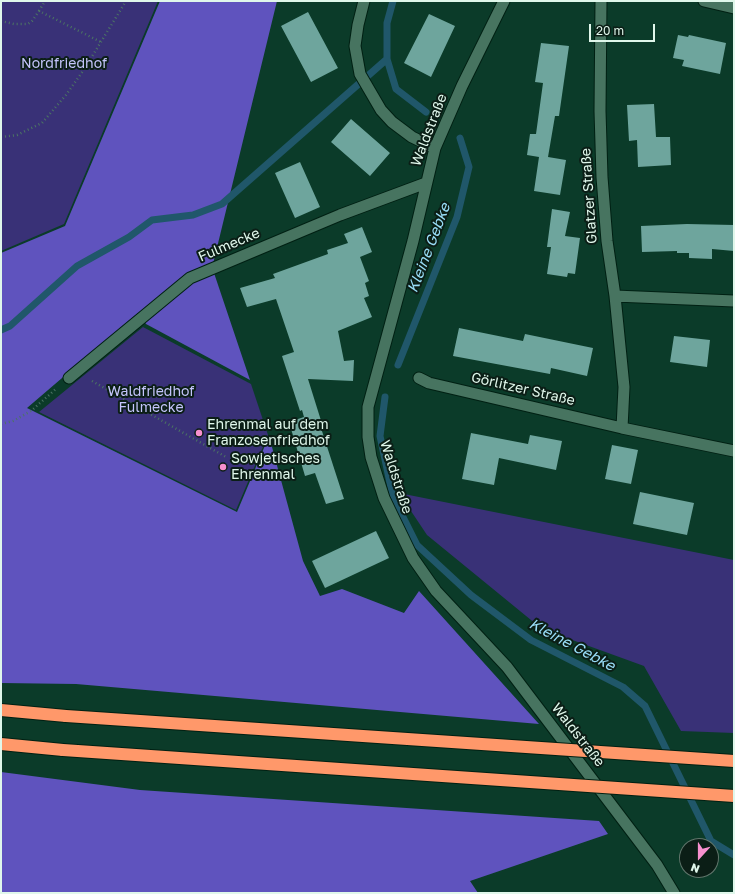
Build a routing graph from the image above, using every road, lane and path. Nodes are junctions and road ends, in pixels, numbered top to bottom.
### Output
1 (45, 1) edge
2 (126, 1) edge
3 (364, 1) edge
4 (504, 1) edge
5 (601, 1) edge
6 (704, 1) edge
7 (734, 8) edge
8 (40, 10) junction
9 (1, 21) edge
10 (101, 42) junction
11 (1, 137) edge
12 (435, 148) junction
13 (426, 183) junction
14 (615, 296) junction
15 (734, 301) edge
16 (73, 375) junction
17 (418, 378) dead end
18 (1, 424) edge
19 (622, 428) junction
20 (734, 451) edge
21 (226, 457) dead end
22 (1, 710) edge
23 (1, 744) edge
24 (734, 760) edge
25 (734, 796) edge
26 (674, 893) edge

1 - 8 path
2 - 10 path
3 - 12 street
4 - 12 street, Waldstraße
5 - 14 street, Glatzer Straße
6 - 7 street
8 - 9 path
8 - 10 path
10 - 11 path
12 - 13 street, Waldstraße
13 - 16 street, Fulmecke
13 - 26 street, Waldstraße
14 - 15 street
14 - 19 street, Glatzer Straße
16 - 18 path
16 - 21 path
17 - 19 street, Görlitzer Straße
19 - 20 street, Görlitzer Straße
22 - 24 highway, bridge
23 - 25 highway, bridge

